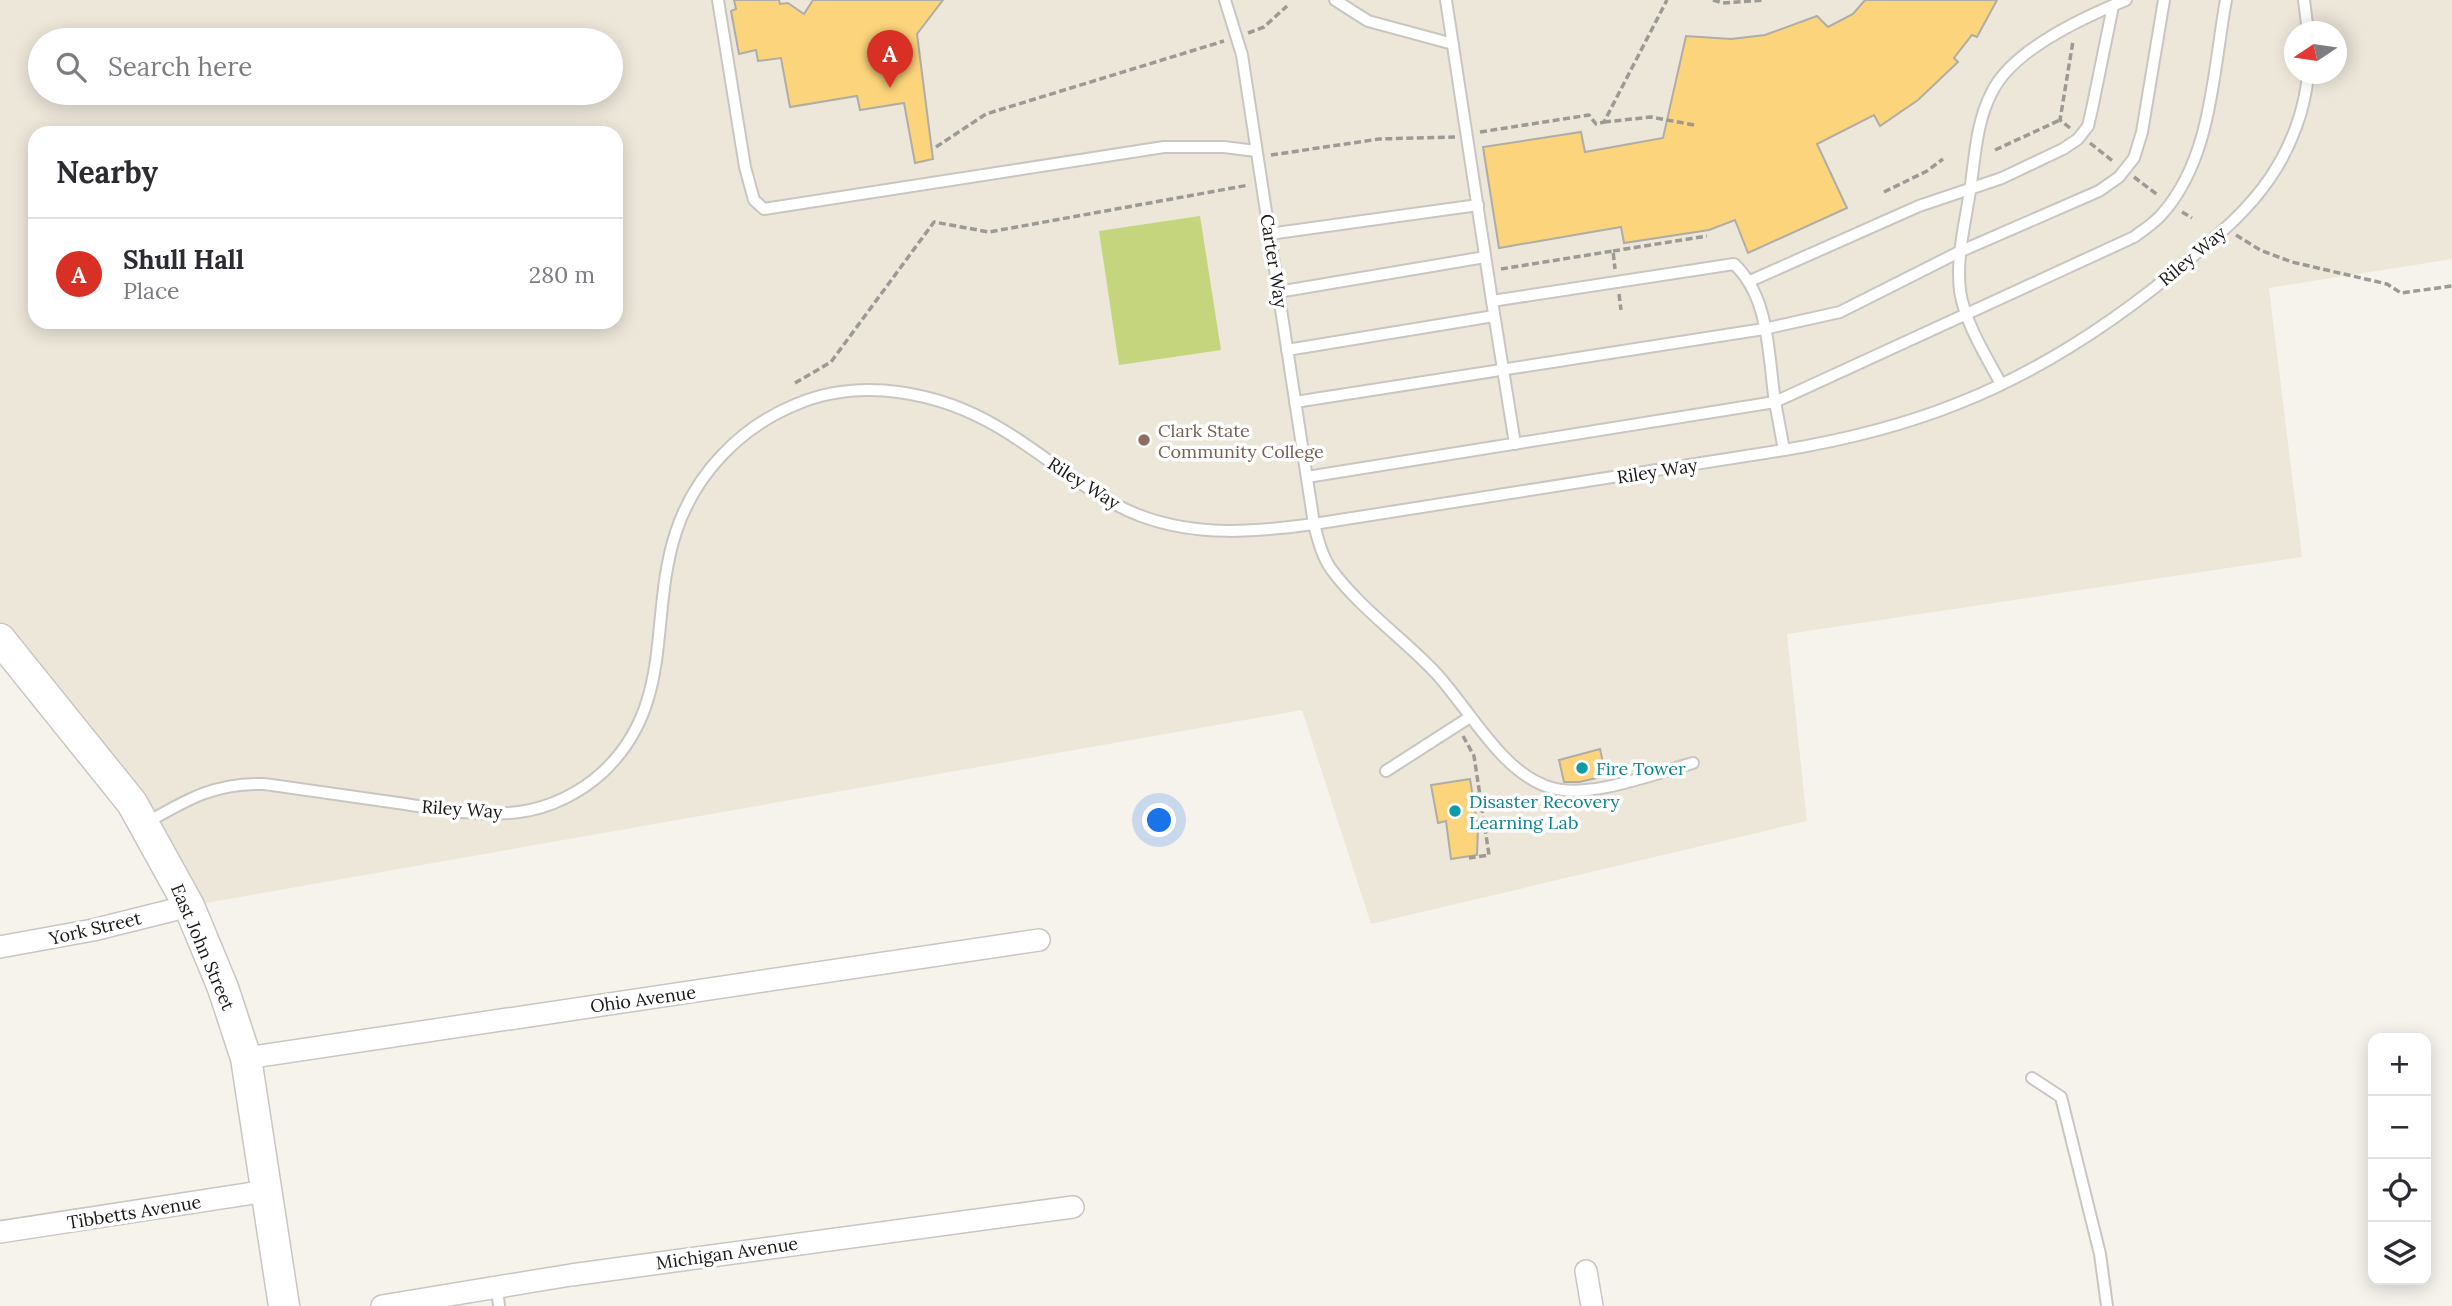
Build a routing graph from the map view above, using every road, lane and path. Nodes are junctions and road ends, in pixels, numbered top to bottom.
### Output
1 (718, 0) edge
2 (1225, 0) edge
3 (1335, 0) edge
4 (1446, 0) edge
5 (1667, 0) edge
6 (1713, 0) edge
7 (1763, 0) edge
8 (2126, 0) edge
9 (2164, 0) edge
10 (2226, 0) edge
11 (2304, 0) edge
12 (1287, 6) dead end
13 (2113, 6) junction
14 (2307, 21) edge
15 (1237, 37) junction
16 (2073, 41) dead end
17 (1453, 44) junction
18 (2306, 84) edge
19 (2060, 120) junction
20 (1604, 122) junction
21 (1694, 125) dead end
22 (1468, 134) junction
23 (2081, 136) junction
24 (936, 147) dead end
25 (1995, 150) dead end
26 (1256, 151) junction
27 (1944, 159) dead end
28 (1259, 169) junction
29 (2125, 170) junction
30 (1970, 190) junction
31 (1884, 192) dead end
32 (2169, 204) junction
33 (1478, 205) junction
34 (2192, 218) dead end
35 (2225, 228) junction
36 (1269, 234) junction
37 (1707, 236) dead end
38 (1613, 251) junction
39 (1959, 252) junction
40 (1491, 257) junction
41 (1750, 281) junction
42 (1617, 282) junction
43 (2452, 286) edge
44 (1278, 292) junction
45 (1492, 301) junction
46 (1621, 310) dead end
47 (1968, 315) junction
48 (1494, 316) junction
49 (1764, 329) junction
50 (1287, 350) junction
51 (1503, 372) junction
52 (795, 383) dead end
53 (2001, 384) junction
54 (1295, 402) junction
55 (1775, 402) junction
56 (1515, 443) junction
57 (1784, 450) junction
58 (1307, 477) junction
59 (1314, 524) junction
60 (0, 639) edge
61 (1470, 717) junction
62 (1456, 726) junction
63 (1693, 763) dead end
64 (1386, 771) dead end
65 (145, 823) junction
66 (1469, 858) dead end
67 (189, 906) junction
68 (1039, 940) dead end
69 (0, 947) edge
70 (246, 1058) junction
71 (2032, 1078) dead end
72 (267, 1191) junction
73 (1073, 1207) dead end
74 (0, 1232) edge
75 (1586, 1272) dead end
76 (498, 1297) edge
77 (284, 1306) edge
78 (382, 1306) edge
79 (1592, 1306) edge
80 (2106, 1306) edge

1 - 26 lane
2 - 15 lane, Carter Way
3 - 17 lane
4 - 17 lane
5 - 20 path
6 - 7 path
8 - 13 lane
9 - 29 lane
10 - 32 lane
11 - 14 lane
12 - 15 path
13 - 23 lane
13 - 30 lane
15 - 24 path
15 - 26 lane, Carter Way
16 - 19 path
17 - 22 lane
18 - 35 lane, Riley Way
19 - 23 path
19 - 25 path
20 - 21 path
20 - 22 path
22 - 28 path
22 - 33 lane
23 - 29 path
23 - 30 lane
26 - 28 lane, Carter Way
27 - 31 path
28 - 36 lane, Carter Way
28 - 52 path
29 - 32 path
29 - 39 lane
30 - 39 lane
30 - 41 lane
32 - 34 path
32 - 47 lane
33 - 36 lane
33 - 40 lane
35 - 43 path
35 - 53 lane, Riley Way
36 - 44 lane, Carter Way
37 - 38 path
38 - 40 path
38 - 42 path
39 - 47 lane
39 - 49 lane
40 - 44 lane
40 - 45 lane
41 - 42 lane
41 - 49 lane
42 - 45 lane
42 - 46 path
44 - 50 lane, Carter Way
45 - 48 lane
47 - 53 lane
47 - 55 lane
48 - 50 lane
48 - 51 lane
49 - 51 lane
49 - 55 lane
50 - 54 lane, Carter Way
51 - 54 lane
51 - 56 lane
53 - 57 lane, Riley Way
54 - 58 lane, Carter Way
55 - 56 lane
55 - 57 lane
56 - 58 lane
57 - 59 lane, Riley Way
58 - 59 lane, Carter Way
59 - 61 lane, Carter Way
59 - 65 lane, Riley Way
60 - 65 street, East John Street
61 - 62 lane
61 - 63 lane, Carter Way
62 - 64 lane
62 - 66 path
65 - 67 street, East John Street
67 - 69 street, York Street
67 - 70 street, East John Street
68 - 70 street, Ohio Avenue
70 - 72 street, East John Street
71 - 80 lane
72 - 74 street, Tibbetts Avenue
72 - 77 street, East John Street
73 - 76 street, Michigan Avenue
75 - 79 street
76 - 78 street, Michigan Avenue

